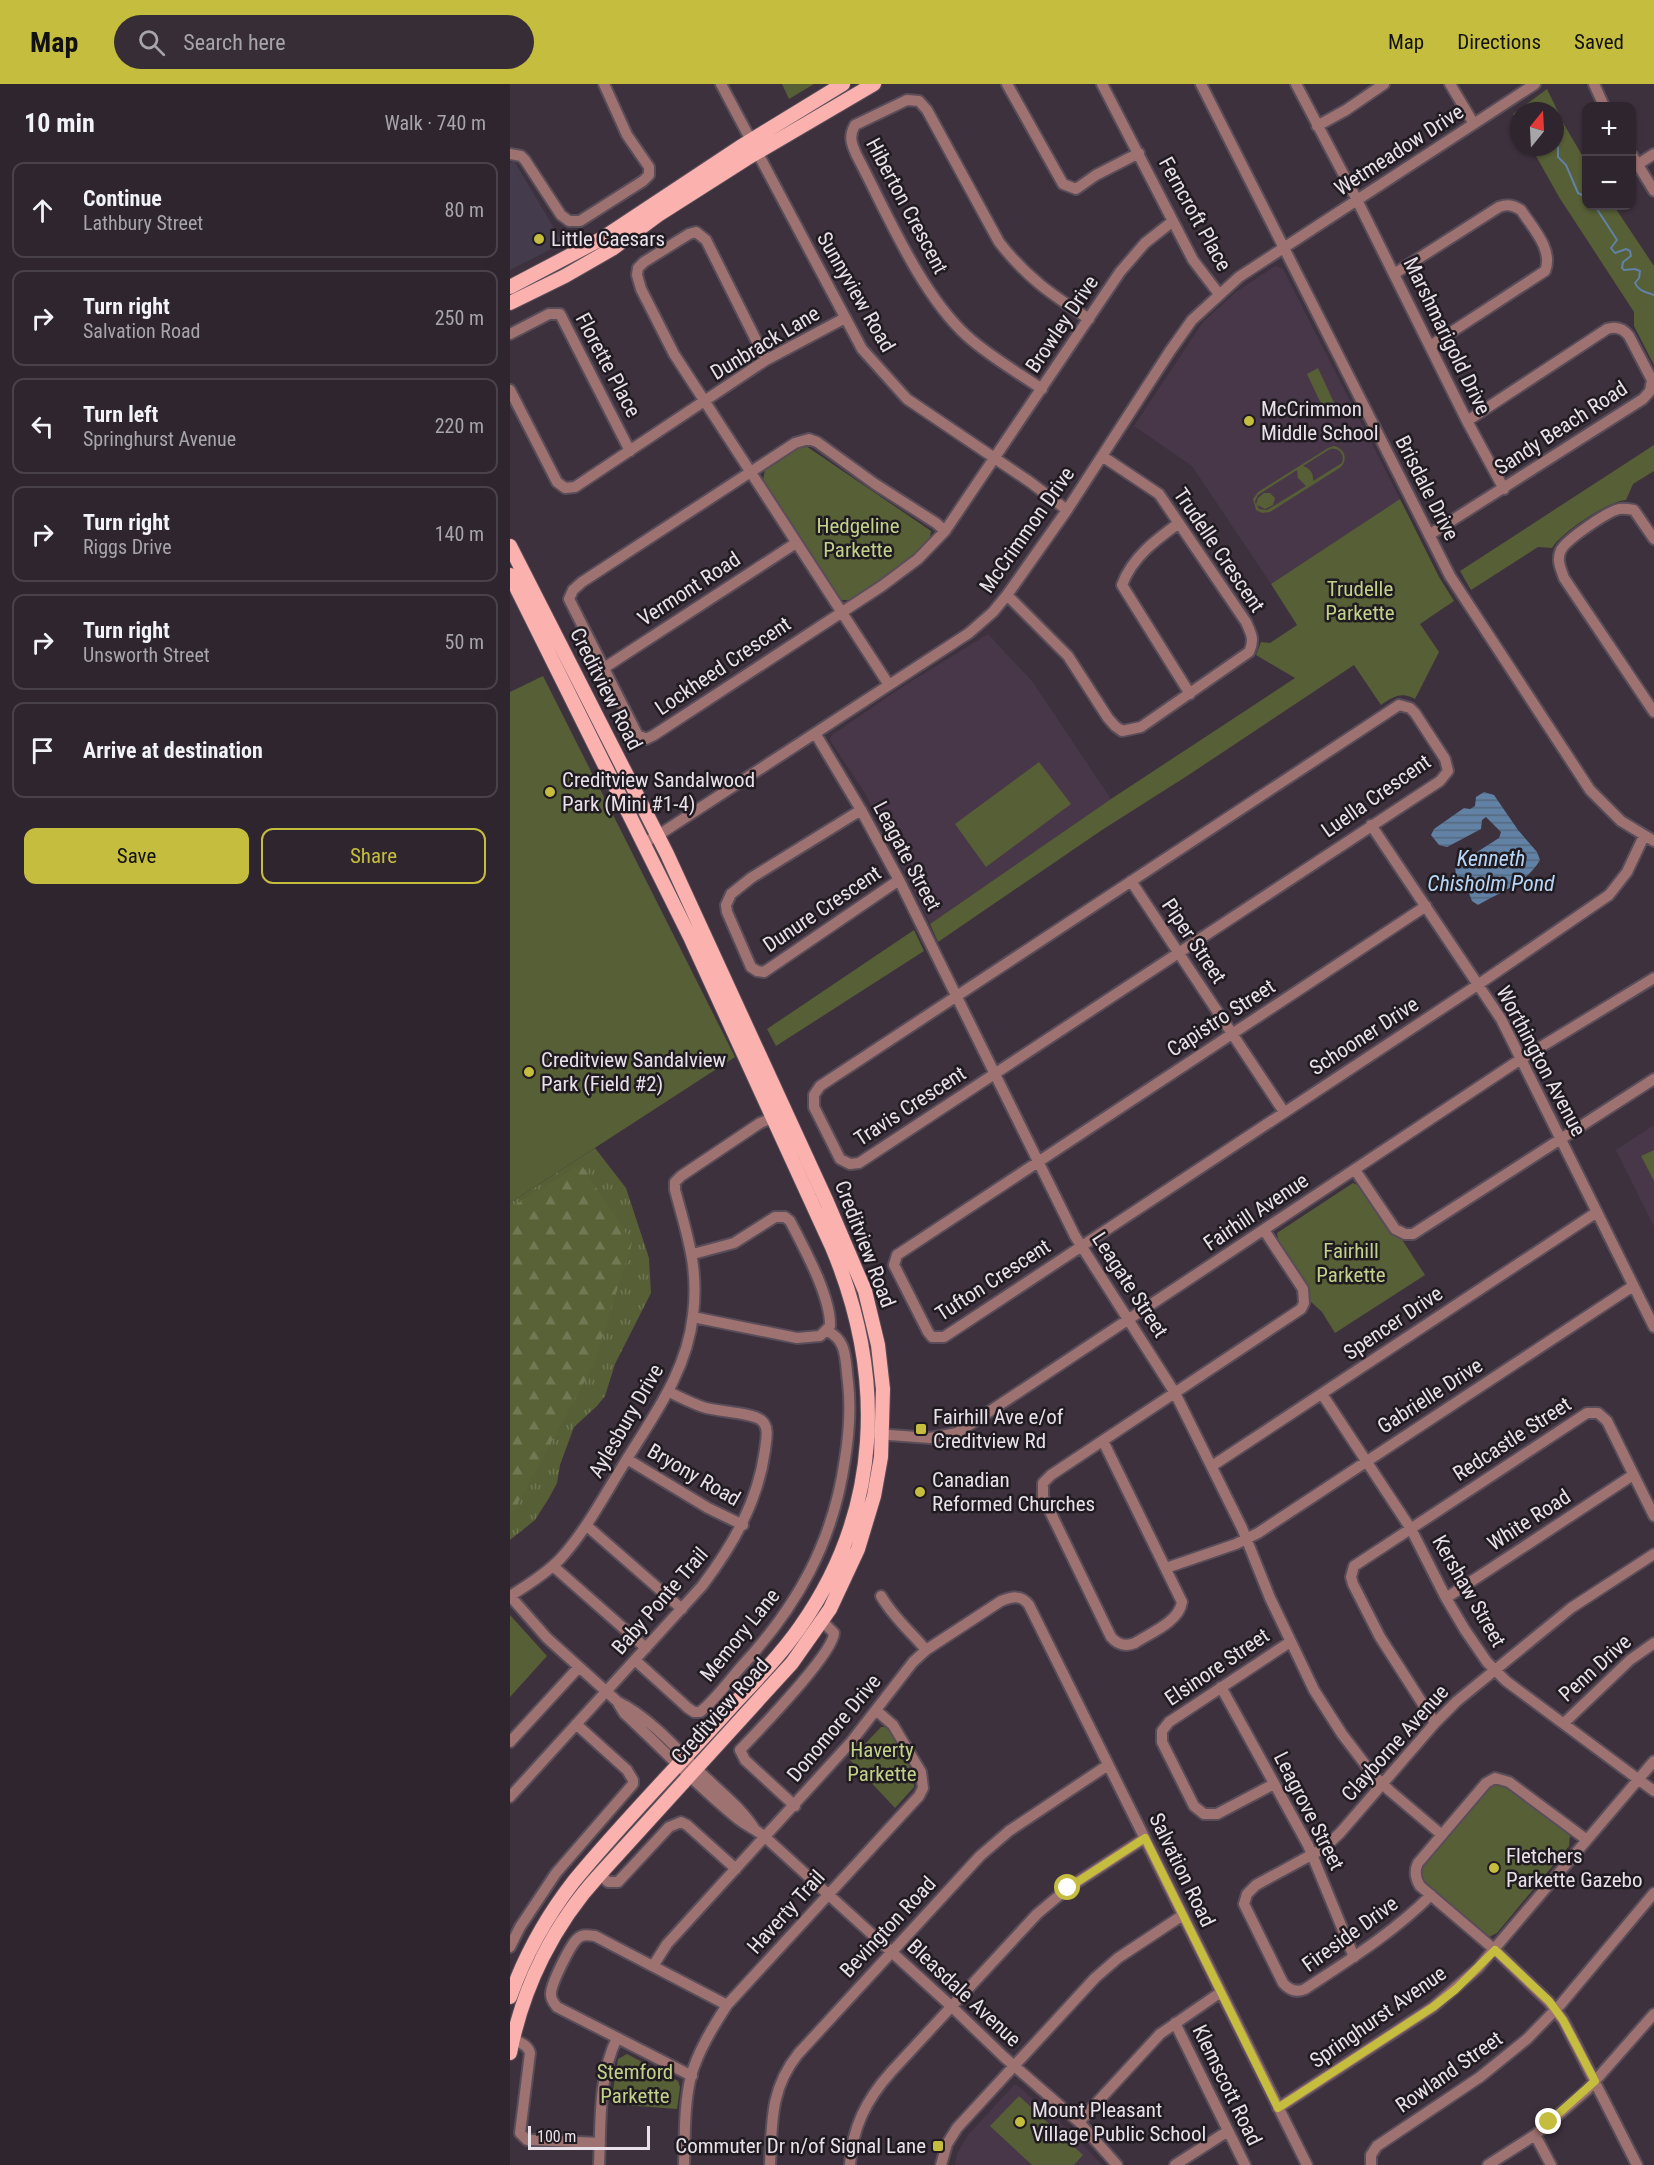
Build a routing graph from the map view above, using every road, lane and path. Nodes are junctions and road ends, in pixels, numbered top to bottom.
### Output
1 (604, 84) edge
2 (721, 84) edge
3 (843, 84) edge
4 (874, 84) edge
5 (1007, 84) edge
6 (1102, 84) edge
7 (1201, 84) edge
8 (1296, 84) edge
9 (1384, 84) edge
10 (1450, 84) edge
11 (1535, 84) edge
12 (1600, 86) edge
13 (1603, 102) edge
14 (1474, 124) junction
15 (1317, 126) junction
16 (754, 147) junction
17 (1139, 153) junction
18 (1654, 153) edge
19 (510, 154) edge
20 (1636, 159) edge
21 (1636, 163) edge
22 (1654, 191) edge
23 (1358, 200) junction
24 (1173, 221) junction
25 (1284, 248) junction
26 (567, 259) junction
27 (1394, 274) junction
28 (565, 276) junction
29 (510, 287) edge
30 (1219, 294) junction
31 (510, 303) edge
32 (845, 318) junction
33 (1089, 319) junction
34 (510, 334) edge
35 (1430, 346) junction
36 (766, 360) junction
37 (1041, 389) junction
38 (510, 390) edge
39 (706, 402) junction
40 (1467, 421) junction
41 (630, 451) junction
42 (1102, 456) junction
43 (995, 459) junction
44 (751, 473) junction
45 (1504, 489) junction
46 (1067, 510) junction
47 (1179, 523) junction
48 (945, 531) junction
49 (1430, 536) junction
50 (1654, 539) edge
51 (795, 543) junction
52 (510, 546) edge
53 (510, 575) edge
54 (1007, 595) junction
55 (840, 612) junction
56 (604, 668) junction
57 (889, 685) junction
58 (1190, 694) junction
59 (1654, 712) edge
60 (815, 733) junction
61 (861, 810) junction
62 (1371, 825) junction
63 (657, 836) junction
64 (1649, 839) edge
65 (642, 843) junction
66 (899, 880) junction
67 (1131, 881) junction
68 (1426, 906) junction
69 (1179, 953) junction
70 (1654, 978) edge
71 (1479, 984) junction
72 (957, 996) junction
73 (1232, 1034) junction
74 (1521, 1059) junction
75 (995, 1075) junction
76 (1654, 1078) edge
77 (787, 1112) junction
78 (1284, 1112) junction
79 (773, 1118) junction
80 (1561, 1140) junction
81 (1038, 1162) junction
82 (1355, 1170) junction
83 (1597, 1212) junction
84 (1264, 1230) junction
85 (1081, 1246) junction
86 (693, 1254) junction
87 (1633, 1286) junction
88 (693, 1317) junction
89 (1128, 1319) junction
90 (1654, 1327) edge
91 (827, 1331) junction
92 (669, 1392) junction
93 (1175, 1393) junction
94 (1322, 1394) junction
95 (867, 1433) junction
96 (882, 1434) junction
97 (1103, 1441) junction
98 (627, 1459) junction
99 (1366, 1461) junction
100 (1212, 1466) junction
101 (1633, 1475) junction
102 (1654, 1515) edge
103 (742, 1525) junction
104 (587, 1526) junction
105 (1411, 1529) junction
106 (1247, 1538) junction
107 (1654, 1554) edge
108 (553, 1566) junction
109 (1166, 1568) junction
110 (510, 1596) edge
111 (881, 1596) dead end
112 (1019, 1598) joint
113 (1446, 1598) junction
114 (682, 1609) junction
115 (822, 1621) junction
116 (1290, 1642) junction
117 (1654, 1643) edge
118 (646, 1648) junction
119 (926, 1650) junction
120 (635, 1660) junction
121 (579, 1667) junction
122 (1496, 1670) junction
123 (1221, 1687) junction
124 (606, 1692) junction
125 (877, 1711) junction
126 (1435, 1723) junction
127 (1564, 1723) junction
128 (576, 1724) junction
129 (725, 1737) junction
130 (510, 1742) edge
131 (740, 1750) junction
132 (682, 1761) junction
133 (1654, 1761) edge
134 (1108, 1765) junction
135 (693, 1772) junction
136 (1638, 1779) junction
137 (1274, 1784) junction
138 (1383, 1784) junction
139 (1654, 1791) edge
140 (510, 1797) edge
141 (795, 1806) junction
142 (655, 1813) junction
143 (669, 1827) junction
144 (1442, 1835) junction
145 (765, 1837) junction
146 (1145, 1838) junction
147 (1587, 1840) junction
148 (1312, 1855) junction
149 (736, 1869) junction
150 (600, 1874) junction
151 (1654, 1893) edge
152 (829, 1894) junction
153 (1431, 1895) junction
154 (1183, 1915) junction
155 (510, 1947) edge
156 (1495, 1950) junction
157 (892, 1952) junction
158 (1354, 1957) junction
159 (653, 1966) junction
160 (1221, 1992) junction
161 (510, 1997) edge
162 (727, 2005) junction
163 (951, 2006) junction
164 (1555, 2010) junction
165 (1654, 2014) edge
166 (1175, 2023) junction
167 (617, 2038) junction
168 (511, 2046) edge
169 (1014, 2065) junction
170 (692, 2076) junction
171 (1595, 2081) junction
172 (1278, 2108) junction
173 (1079, 2122) junction
174 (1228, 2131) junction
175 (1535, 2134) junction
176 (600, 2143) junction
177 (599, 2165) edge
178 (684, 2165) edge
179 (770, 2165) edge
180 (850, 2165) edge
181 (941, 2165) edge
182 (1118, 2165) edge
183 (1175, 2165) edge
184 (1245, 2165) edge
185 (1307, 2165) edge
186 (1371, 2165) edge
187 (1488, 2165) edge
188 (1551, 2165) edge
189 (1637, 2165) edge

1 - 19 street
2 - 16 street, Sunnyview Road
3 - 16 main road
4 - 16 main road
5 - 17 street, Ferncroft Place
6 - 17 street, Ferncroft Place
7 - 25 street, Brisdale Drive
8 - 15 street, Marshmarigold Drive
9 - 15 street
10 - 14 street
11 - 14 street, Wetmeadow Drive
12 - 13 street
14 - 23 street, Wetmeadow Drive
15 - 23 street, Marshmarigold Drive
16 - 26 main road
16 - 28 main road
16 - 32 street, Sunnyview Road
17 - 24 street, Ferncroft Place
18 - 20 street
21 - 22 street
23 - 25 street, Wetmeadow Drive
23 - 27 street, Marshmarigold Drive
24 - 30 street, Ferncroft Place
24 - 33 street, Browley Drive
25 - 30 street, McCrimmon Drive
25 - 49 street, Brisdale Drive
26 - 28 main road
26 - 29 main road
27 - 35 street, Marshmarigold Drive
27 - 35 street
28 - 31 main road
30 - 42 street, McCrimmon Drive
32 - 36 street, Dunbrack Lane
32 - 43 street, Sunnyview Road
33 - 37 street, Browley Drive
33 - 37 street, Hiberton Crescent
34 - 41 street, Florette Place
35 - 40 street, Marshmarigold Drive
36 - 39 street, Dunbrack Lane
36 - 39 street
37 - 43 street, Browley Drive
38 - 41 street, Florette Place
39 - 41 street, Florette Place
39 - 44 street
40 - 45 street, Marshmarigold Drive
40 - 45 street, Sandy Beach Road
42 - 46 street, McCrimmon Drive
42 - 47 street, Trudelle Crescent
43 - 46 street, Sunnyview Road
43 - 48 street, Browley Drive
44 - 48 street
44 - 51 street
44 - 56 street, Lockheed Crescent
45 - 49 street, Sandy Beach Road
46 - 54 street, McCrimmon Drive
47 - 58 street
47 - 58 street, Trudelle Crescent
48 - 55 street, Browley Drive
49 - 64 street, Brisdale Drive
50 - 59 street
51 - 55 street
51 - 56 street, Vermont Road
52 - 63 main road, Creditview Road
53 - 65 main road, Creditview Road
54 - 57 street, McCrimmon Drive
54 - 58 street, Trudelle Crescent
55 - 56 street, Lockheed Crescent
55 - 57 street
57 - 60 street, McCrimmon Drive
60 - 61 street, Leagate Street
60 - 63 street, McCrimmon Drive
61 - 66 street, Leagate Street
61 - 66 street, Dunure Crescent
62 - 67 street, Luella Crescent
62 - 68 street, Worthington Avenue
62 - 69 street, Luella Crescent
63 - 65 street, McCrimmon Drive
63 - 77 main road, Creditview Road
64 - 71 street, Schooner Drive
65 - 79 main road, Creditview Road
66 - 72 street, Leagate Street
67 - 69 street, Piper Street
67 - 72 street, Luella Crescent
68 - 71 street, Worthington Avenue
68 - 73 street, Capistro Street
69 - 73 street, Piper Street
69 - 75 street, Luella Crescent
70 - 74 street, Fairhill Avenue
71 - 74 street, Worthington Avenue
71 - 78 street, Schooner Drive
72 - 75 street, Leagate Street
72 - 75 street, Travis Crescent
73 - 78 street, Piper Street
73 - 81 street, Capistro Street
74 - 80 street, Worthington Avenue
74 - 82 street, Fairhill Avenue
75 - 81 street, Leagate Street
76 - 80 street
77 - 79 street, Aylesbury Drive
77 - 96 main road, Creditview Road
78 - 85 street, Schooner Drive
79 - 86 street, Aylesbury Drive
79 - 95 main road, Creditview Road
80 - 82 street
80 - 83 street, Worthington Avenue
81 - 85 street, Leagate Street
81 - 85 street, Tufton Crescent
82 - 84 street, Fairhill Avenue
83 - 87 street, Worthington Avenue
83 - 94 street, Spencer Drive
84 - 89 street, Fairhill Avenue
84 - 93 street
85 - 89 street, Leagate Street
86 - 88 street, Aylesbury Drive
86 - 91 street
87 - 90 street, Worthington Avenue
87 - 99 street, Gabrielle Drive
88 - 91 street
88 - 92 street, Aylesbury Drive
89 - 93 street, Leagate Street
89 - 96 street, Fairhill Avenue
91 - 120 street, Memory Lane
92 - 98 street, Aylesbury Drive
92 - 103 street, Baby Ponte Trail
93 - 97 street
93 - 100 street, Leagate Street
94 - 99 street, Kershaw Street
94 - 100 street, Spencer Drive
95 - 96 street, Fairhill Avenue
95 - 132 main road, Creditview Road
96 - 115 main road, Creditview Road
97 - 109 street
97 - 109 street
98 - 103 street, Bryony Road
98 - 104 street, Aylesbury Drive
99 - 105 street, Kershaw Street
99 - 106 street, Gabrielle Drive
100 - 106 street, Leagate Street
101 - 102 street, Redcastle Street
101 - 105 street, Redcastle Street
101 - 113 street, White Road
103 - 114 street, Baby Ponte Trail
104 - 108 street, Aylesbury Drive
104 - 114 street
105 - 113 street, Kershaw Street
105 - 126 street
106 - 109 street, Gabrielle Drive
106 - 116 street, Leagate Street
107 - 122 street, Clayborne Avenue
108 - 110 street, Aylesbury Drive
108 - 118 street
110 - 121 street, Bleasdale Avenue
111 - 119 street
112 - 119 street, Donomore Drive
112 - 134 street, Salvation Road
113 - 122 street, Kershaw Street
114 - 118 street, Baby Ponte Trail
115 - 129 main road, Creditview Road
115 - 131 street
116 - 123 street, Elsinore Street
116 - 138 street, Leagate Street
117 - 127 street, Penn Drive
118 - 120 street, Baby Ponte Trail
119 - 125 street, Donomore Drive
120 - 124 street, Baby Ponte Trail
121 - 124 street, Bleasdale Avenue
121 - 130 street
122 - 126 street, Clayborne Avenue
122 - 127 street, Kershaw Street
123 - 137 street, Leagrove Street
123 - 137 street, Elsinore Street
124 - 128 street, Baby Ponte Trail
124 - 132 street, Bleasdale Avenue
125 - 141 street, Donomore Drive
125 - 152 street, Haverty Trail
126 - 138 street, Clayborne Avenue
127 - 136 street, Kershaw Street
128 - 140 street, Baby Ponte Trail
128 - 155 street
129 - 131 street
129 - 135 main road, Creditview Road
131 - 141 street
132 - 135 street, Bleasdale Avenue
132 - 161 main road, Creditview Road
133 - 136 street
134 - 146 street, Salvation Road
134 - 157 street, Bevington Road
135 - 142 main road, Creditview Road
135 - 145 street, Bleasdale Avenue
136 - 139 street, Kershaw Street
136 - 147 street, Springhurst Avenue
137 - 148 street, Leagrove Street
138 - 144 street, Leagate Street
138 - 148 street, Clayborne Avenue
141 - 145 street, Donomore Drive
142 - 143 street
142 - 150 main road, Creditview Road
143 - 149 street
143 - 150 street
144 - 147 street
144 - 153 street
145 - 149 street, Donomore Drive
145 - 152 street, Bleasdale Avenue
146 - 154 street, Salvation Road
146 - 163 street
147 - 156 street, Springhurst Avenue
148 - 158 street, Leagrove Street
148 - 158 street, Fireside Drive
149 - 159 street, Donomore Drive
150 - 168 main road, Creditview Road
151 - 164 street, Rowland Street
152 - 157 street, Bleasdale Avenue
152 - 162 street, Haverty Trail
153 - 156 street
153 - 158 street, Fireside Drive
154 - 160 street, Salvation Road
154 - 169 street
156 - 164 street
156 - 172 street, Springhurst Avenue
157 - 163 street, Bleasdale Avenue
157 - 179 street, Bevington Road
159 - 162 street
159 - 167 street
160 - 166 street
160 - 172 street, Salvation Road
162 - 170 street, Haverty Trail
163 - 169 street, Bleasdale Avenue
163 - 180 street
164 - 171 street
164 - 186 street, Rowland Street
165 - 171 street
166 - 173 street
166 - 174 street, Klemscott Road
167 - 170 street
167 - 176 street
168 - 176 street
169 - 173 street, Bleasdale Avenue
169 - 181 street
170 - 178 street, Haverty Trail
171 - 175 street
171 - 189 street
172 - 185 street, Salvation Road
173 - 182 street, Bleasdale Avenue
174 - 183 street
174 - 184 street, Klemscott Road
175 - 187 street
175 - 188 street
176 - 177 street

